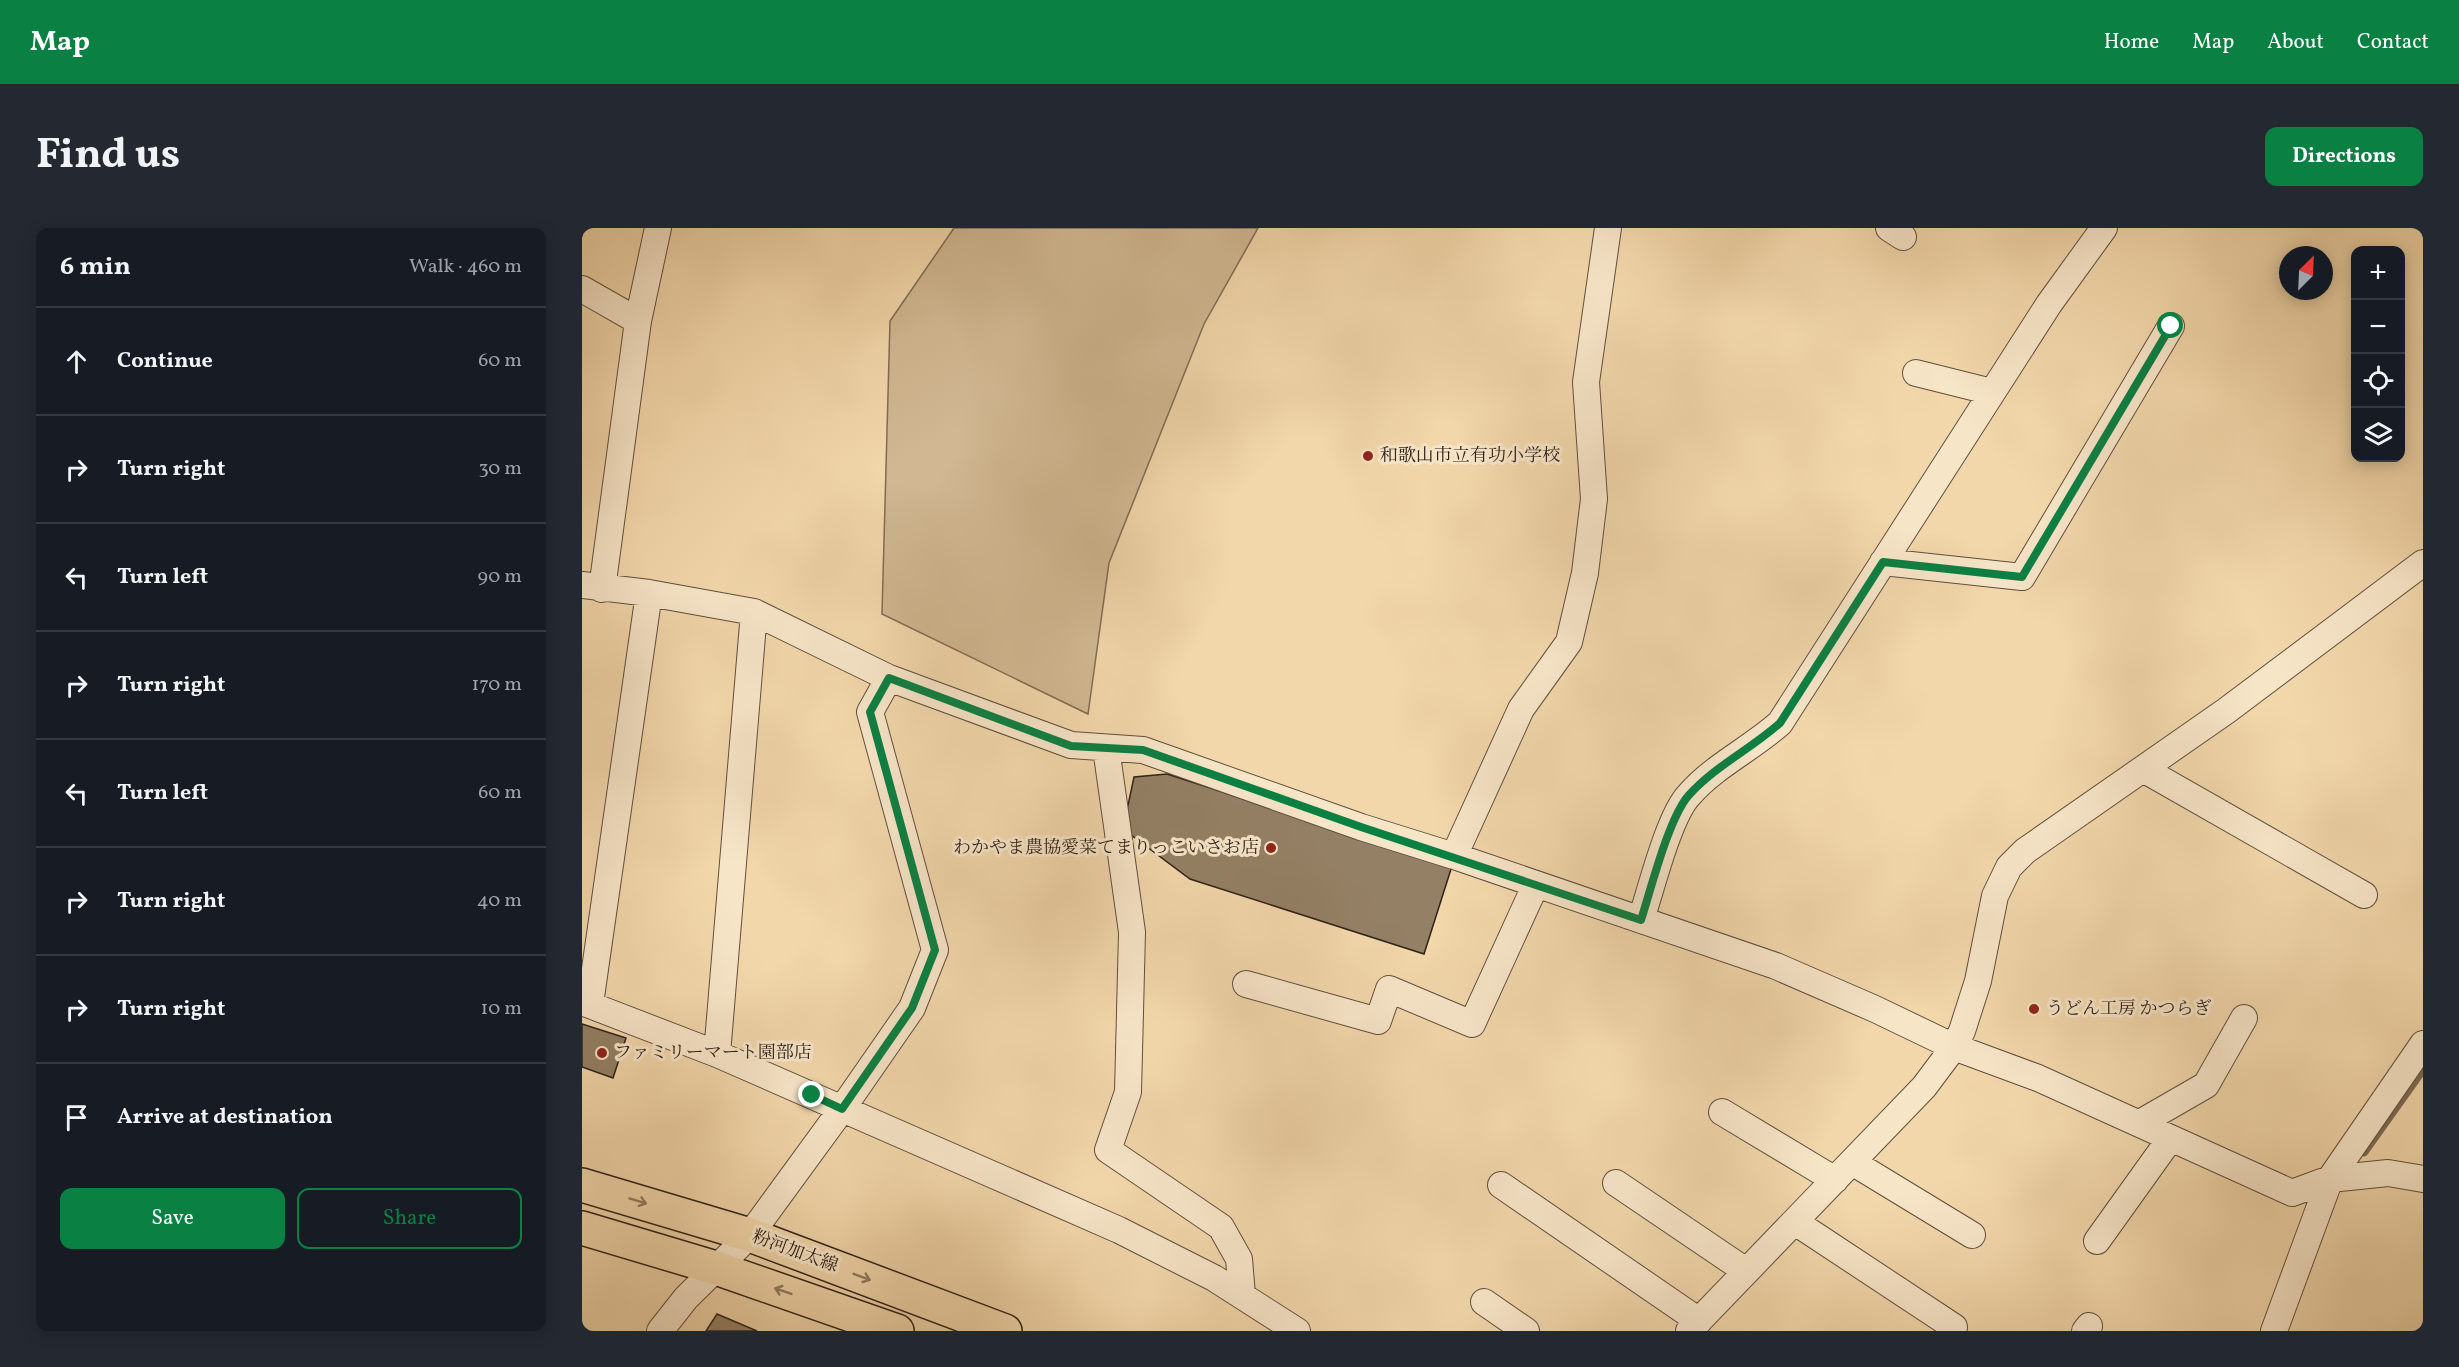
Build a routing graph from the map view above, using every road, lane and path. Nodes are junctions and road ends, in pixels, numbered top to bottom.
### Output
1 (658, 228) edge
2 (1608, 228) edge
3 (2104, 228) edge
4 (582, 289) edge
5 (638, 321) junction
6 (2171, 326) dead end
7 (1916, 373) dead end
8 (1992, 392) junction
9 (1883, 562) junction
10 (2423, 562) edge
11 (592, 587) edge
12 (649, 593) junction
13 (754, 612) junction
14 (889, 678) junction
15 (1107, 748) junction
16 (2143, 769) junction
17 (1454, 856) junction
18 (1536, 884) junction
19 (2364, 895) dead end
20 (1641, 920) junction
21 (1246, 984) dead end
22 (586, 1003) edge
23 (2244, 1018) dead end
24 (2423, 1044) edge
25 (1954, 1047) junction
26 (717, 1054) junction
27 (842, 1109) junction
28 (1722, 1112) dead end
29 (2140, 1123) junction
30 (2170, 1139) junction
31 (1844, 1171) junction
32 (2330, 1179) junction
33 (2423, 1179) edge
34 (1616, 1184) dead end
35 (582, 1185) edge
36 (1501, 1185) dead end
37 (1794, 1222) junction
38 (582, 1228) edge
39 (750, 1235) junction
40 (1972, 1235) dead end
41 (2097, 1241) dead end
42 (716, 1268) junction
43 (1746, 1271) junction
44 (1242, 1295) junction
45 (1484, 1302) dead end
46 (1694, 1326) edge
47 (1954, 1327) dead end
48 (660, 1331) edge
49 (897, 1331) edge
50 (1005, 1331) edge
51 (1297, 1331) edge
52 (1526, 1331) edge
53 (2274, 1331) edge

1 - 5 street
2 - 17 street
3 - 8 street
4 - 5 street
5 - 11 street
6 - 9 street
7 - 8 street
8 - 9 street
9 - 20 street
10 - 16 street
11 - 12 street
12 - 13 street
12 - 22 street
13 - 14 street
13 - 26 street
14 - 15 street
14 - 27 street
15 - 17 street
15 - 44 street
16 - 19 street
16 - 25 street
17 - 18 street
18 - 20 street
18 - 21 street
20 - 25 street
22 - 26 street
23 - 29 street
24 - 32 street
25 - 29 street
25 - 31 street
26 - 27 street
27 - 39 street
27 - 44 street
28 - 31 street
29 - 30 street
30 - 32 street
30 - 41 street
31 - 37 street
31 - 40 street
32 - 33 street
32 - 53 street
34 - 43 street
35 -> 39 main road, 粉河加太線
36 - 46 street
37 - 43 street
37 - 47 street
38 - 42 main road
39 - 42 street
39 -> 50 main road, 粉河加太線
42 - 48 street
49 -> 42 main road
43 - 46 street
44 - 51 street
45 - 52 street

